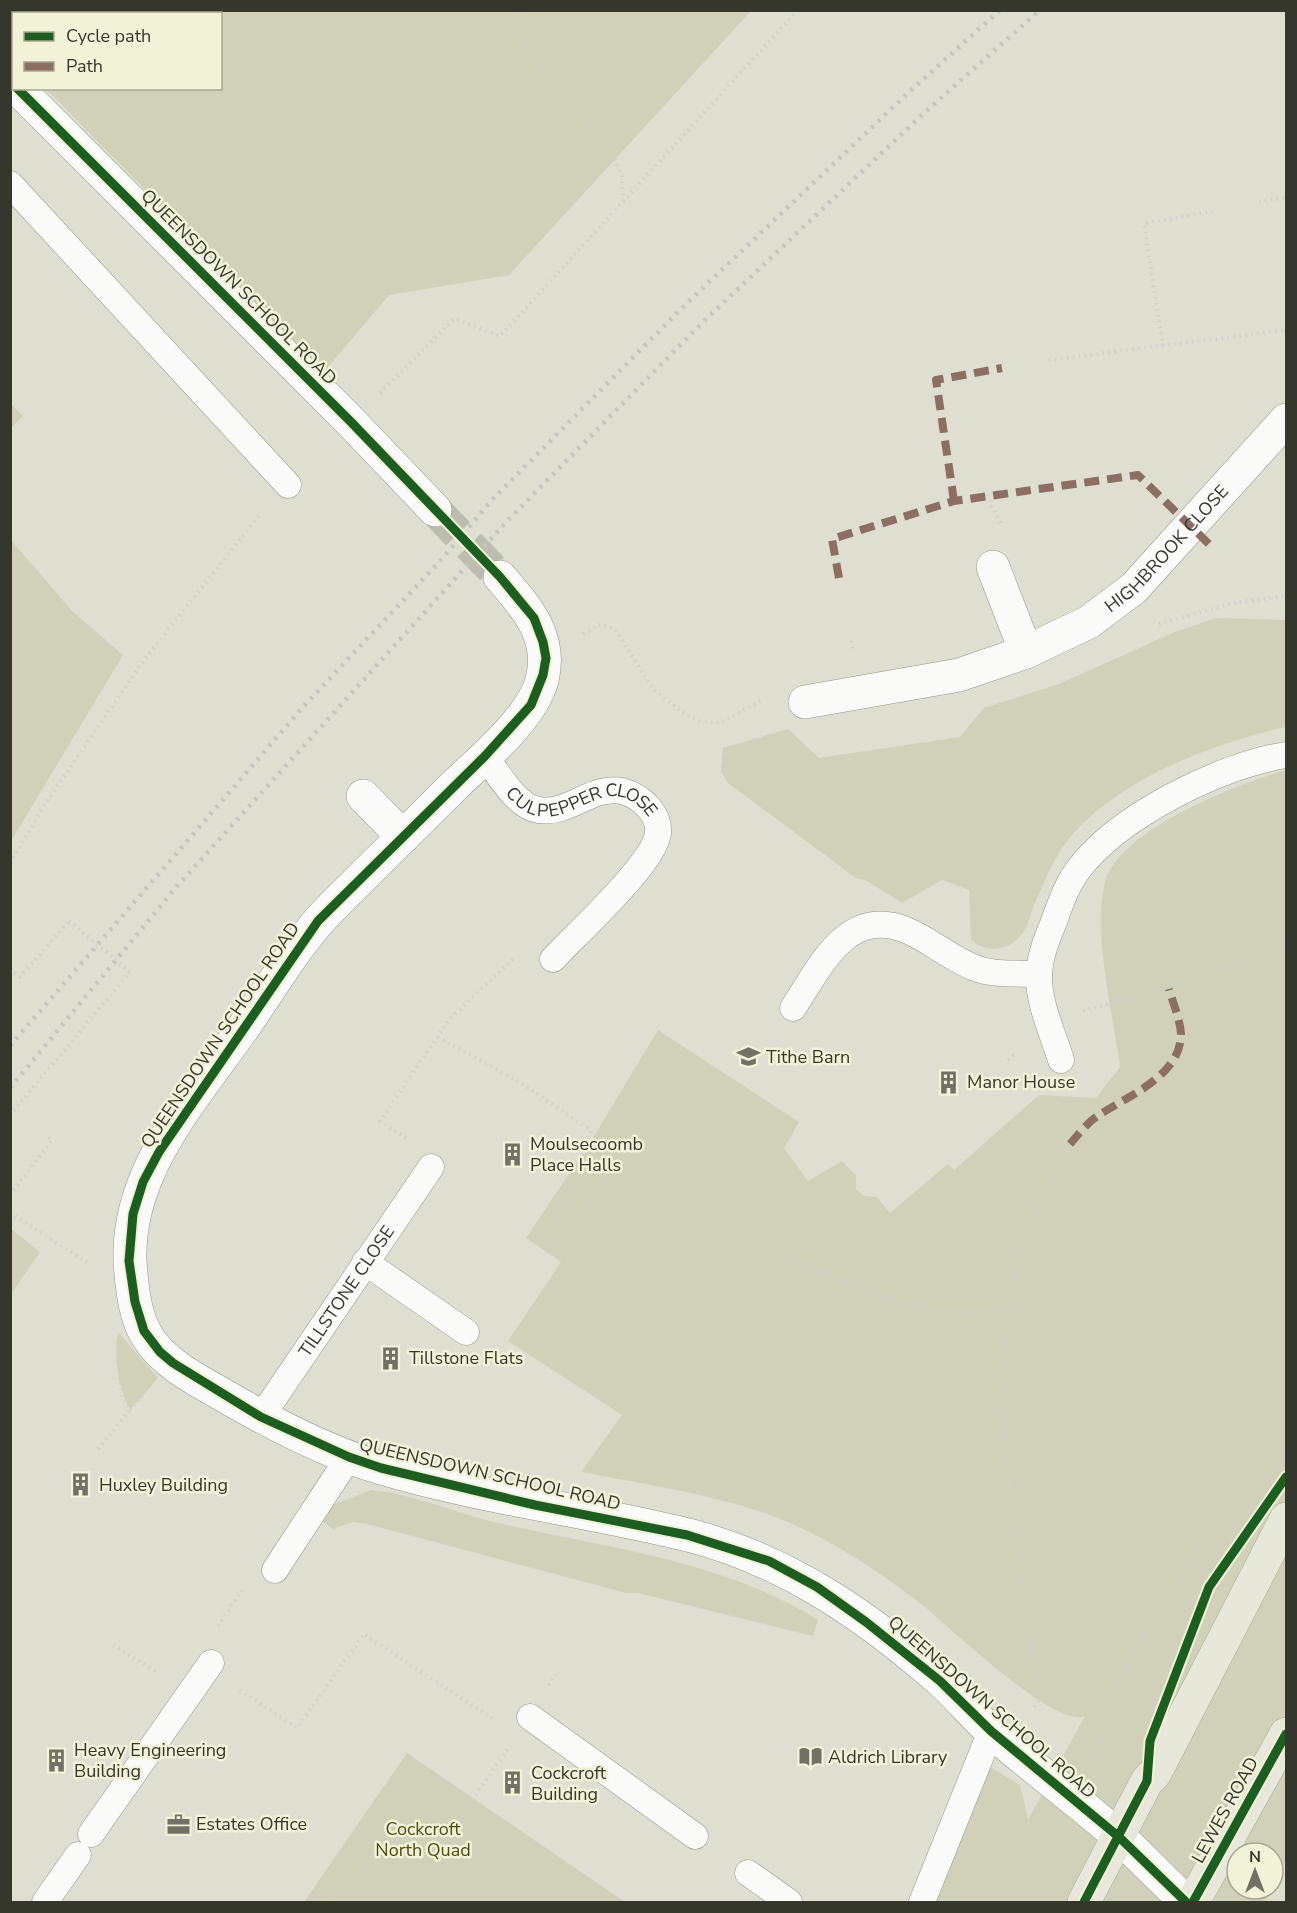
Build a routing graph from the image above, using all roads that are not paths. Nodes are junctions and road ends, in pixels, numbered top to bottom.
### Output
1 (19, 90) edge
2 (10, 184) edge
3 (1287, 420) edge
4 (288, 485) road end
5 (435, 510) tunnel mouth
6 (993, 567) dead end
7 (500, 577) tunnel mouth
8 (1026, 652) junction
9 (805, 702) road end
10 (1287, 755) edge
11 (484, 756) junction
12 (363, 796) dead end
13 (403, 837) junction
14 (553, 959) road end
15 (1039, 975) junction
16 (793, 1008) dead end
17 (1061, 1060) road end
18 (431, 1167) road end
19 (365, 1262) junction
20 (466, 1332) dead end
21 (261, 1417) junction
22 (350, 1457) junction
23 (1287, 1519) edge
24 (275, 1570) dead end
25 (209, 1665) road end
26 (530, 1717) dead end
27 (992, 1731) junction
28 (1287, 1734) edge
29 (694, 1836) dead end
30 (1119, 1838) junction
31 (748, 1873) dead end
32 (45, 1902) edge
33 (789, 1902) edge
34 (922, 1902) edge
35 (1084, 1902) edge
36 (1186, 1902) edge
37 (1193, 1902) edge

1 - 5 street, QUEENSDOWN SCHOOL ROAD
2 - 4 lane
3 - 8 street, HIGHBROOK CLOSE
6 - 8 street
7 - 11 street, QUEENSDOWN SCHOOL ROAD
8 - 9 street, HIGHBROOK CLOSE
10 - 15 lane
11 - 13 street, QUEENSDOWN SCHOOL ROAD
11 - 14 lane, CULPEPPER CLOSE
12 - 13 street
13 - 21 street, QUEENSDOWN SCHOOL ROAD
15 - 16 lane
15 - 17 lane
18 - 19 lane, TILLSTONE CLOSE
19 - 20 lane
19 - 21 lane, TILLSTONE CLOSE
21 - 22 street, QUEENSDOWN SCHOOL ROAD
22 - 24 lane
22 - 27 street, QUEENSDOWN SCHOOL ROAD
23 - 30 main road
25 - 32 lane
26 - 29 lane
27 - 30 street, QUEENSDOWN SCHOOL ROAD
27 - 34 lane
28 - 37 main road, LEWES ROAD
30 - 35 main road
30 - 36 street, QUEENSDOWN SCHOOL ROAD
31 - 33 lane

